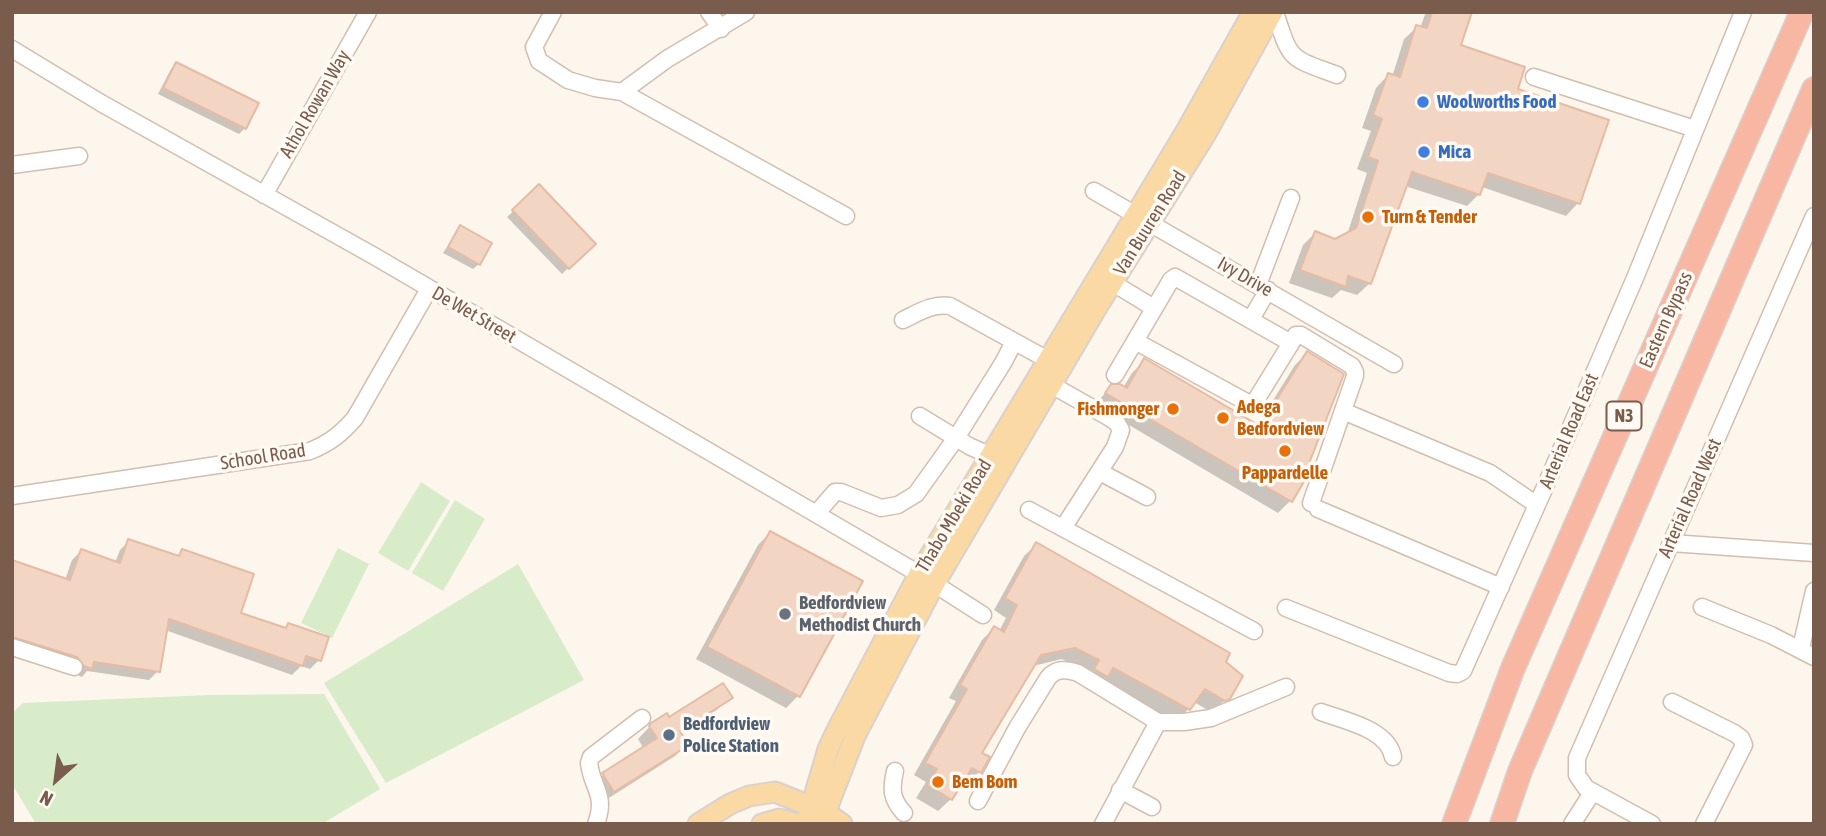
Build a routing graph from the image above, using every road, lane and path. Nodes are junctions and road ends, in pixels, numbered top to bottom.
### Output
1 (368, 12) edge
2 (554, 12) edge
3 (709, 12) edge
4 (746, 12) edge
5 (1253, 12) edge
6 (1274, 12) edge
7 (1802, 12) edge
8 (1738, 14) edge
9 (721, 29) junction
10 (12, 49) edge
11 (1337, 75) dead end
12 (1534, 77) dead end
13 (1814, 89) edge
14 (622, 92) junction
15 (1695, 129) junction
16 (1194, 135) junction
17 (79, 156) dead end
18 (12, 165) edge
19 (1094, 191) dead end
20 (264, 195) junction
21 (1291, 198) dead end
22 (846, 216) dead end
23 (1814, 216) edge
24 (1144, 218) junction
25 (1113, 283) junction
26 (1263, 287) junction
27 (429, 289) junction
28 (1089, 305) junction
29 (1154, 309) junction
30 (1251, 319) junction
31 (903, 320) dead end
32 (1135, 341) junction
33 (1014, 342) junction
34 (1291, 343) junction
35 (1394, 364) dead end
36 (1049, 373) junction
37 (1115, 375) dead end
38 (1350, 414) dead end
39 (920, 416) dead end
40 (956, 438) junction
41 (998, 459) junction
42 (1100, 471) junction
43 (12, 496) edge
44 (1147, 497) dead end
45 (1537, 505) junction
46 (1029, 510) dead end
47 (816, 514) junction
48 (1063, 528) junction
49 (1671, 543) junction
50 (1814, 553) edge
51 (927, 578) junction
52 (1501, 587) junction
53 (1814, 591) edge
54 (1702, 607) dead end
55 (1286, 608) dead end
56 (983, 615) dead end
57 (1254, 631) dead end
58 (12, 647) edge
59 (1807, 652) edge
60 (74, 667) dead end
61 (1286, 688) dead end
62 (1672, 702) dead end
63 (1321, 712) dead end
64 (642, 718) dead end
65 (1158, 722) junction
66 (1393, 757) dead end
67 (895, 771) dead end
68 (828, 778) junction
69 (1120, 790) junction
70 (775, 792) junction
71 (1592, 793) junction
72 (978, 801) dead end
73 (1152, 807) dead end
74 (904, 813) dead end
75 (816, 817) edge
76 (709, 821) edge
77 (596, 824) edge
78 (762, 824) edge
79 (798, 824) edge
80 (842, 824) edge
81 (1103, 824) edge
82 (1454, 824) edge
83 (1502, 824) edge
84 (1572, 824) edge
85 (1652, 824) edge
86 (1704, 824) edge

1 - 20 street, Athol Rowan Way
2 - 14 street
3 - 9 street
4 - 9 street
5 - 16 main road
6 - 11 street
6 - 16 main road
7 - 82 highway, Eastern Bypass / N3
8 - 15 street, Arterial Road East
9 - 14 street
10 - 20 street, De Wet Street
12 - 15 street
13 - 83 highway, N3
14 - 22 street
15 - 45 street, Arterial Road East
16 - 24 main road, Van Buuren Road
17 - 18 street
19 - 24 street, Ivy Drive
20 - 27 street, De Wet Street
21 - 26 street
23 - 49 street, Arterial Road West
24 - 25 main road, Van Buuren Road
24 - 26 street, Ivy Drive
24 - 28 main road, Van Buuren Road
25 - 28 main road, Van Buuren Road
25 - 29 street
26 - 30 street
26 - 35 street, Ivy Drive
27 - 43 street, School Road
27 - 47 street, De Wet Street
28 - 36 main road, Thabo Mbeki Road
29 - 30 street
29 - 32 street
30 - 34 street
31 - 33 street
32 - 34 street
32 - 37 street
33 - 36 street
33 - 40 street
34 - 52 street
36 - 41 main road, Thabo Mbeki Road
36 - 41 main road, Thabo Mbeki Road
36 - 42 street
38 - 45 street
39 - 40 street
40 - 41 street
40 - 47 street
41 - 51 main road, Thabo Mbeki Road
41 - 51 main road, Thabo Mbeki Road
42 - 44 street
42 - 48 street
45 - 52 street, Arterial Road East
46 - 48 street
47 - 51 street, De Wet Street
48 - 57 street
49 - 50 street
49 - 71 street, Arterial Road West
51 - 56 street, De Wet Street
51 - 68 main road, Thabo Mbeki Road
52 - 55 street, Arterial Road East
53 - 59 street
54 - 59 street
58 - 60 street
61 - 65 street
62 - 86 street
63 - 66 street
64 - 77 street
65 - 69 street
65 - 72 street
67 - 74 street
68 - 70 main road
68 - 75 main road
69 - 73 street
69 - 81 street
70 - 75 main road
70 - 76 main road
71 - 84 street
71 - 85 street
75 - 80 main road
78 - 79 main road

